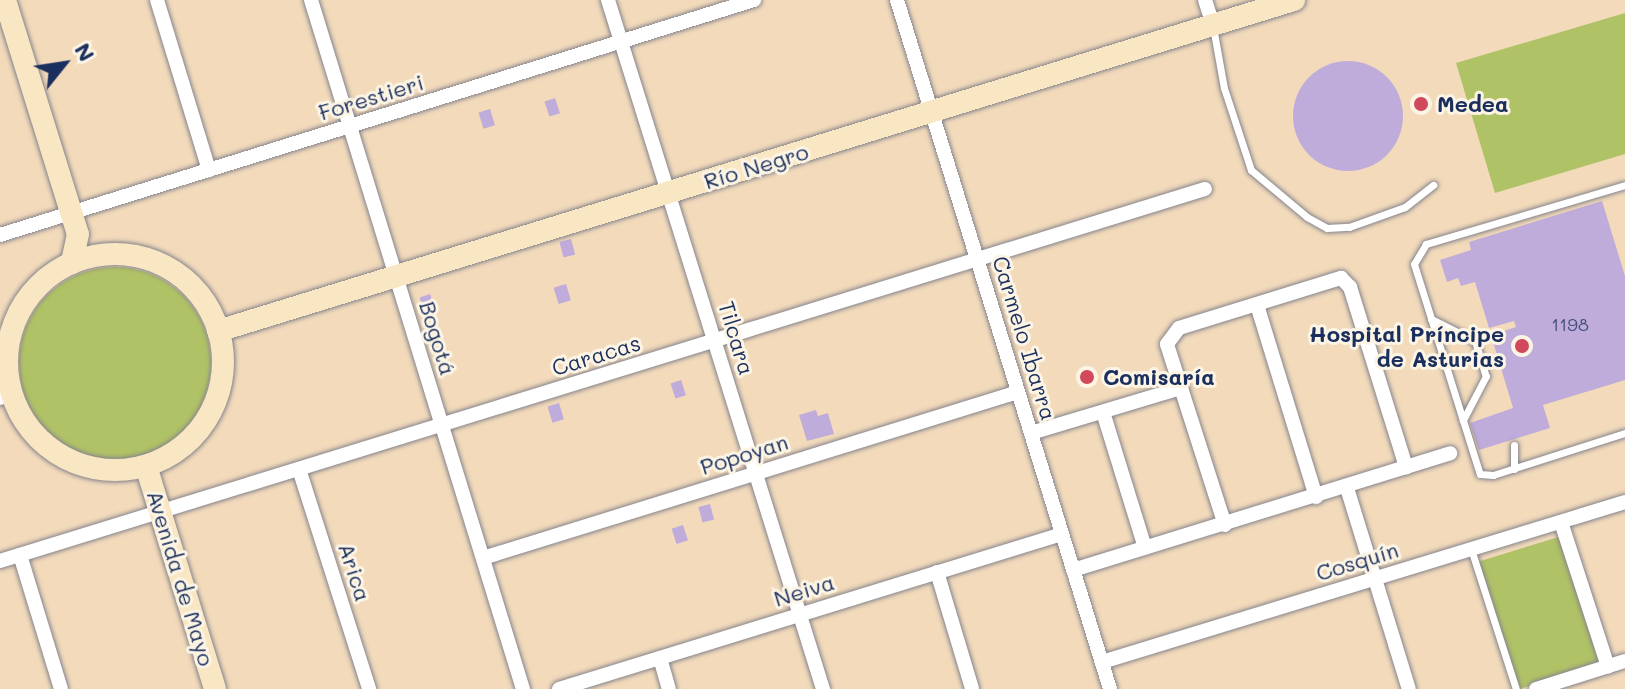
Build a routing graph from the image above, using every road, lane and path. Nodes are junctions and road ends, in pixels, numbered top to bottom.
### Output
1 (5, 0) edge
2 (157, 0) edge
3 (311, 0) edge
4 (608, 0) edge
5 (754, 0) edge
6 (897, 0) edge
7 (1205, 0) edge
8 (1294, 0) edge
9 (1213, 25) junction
10 (621, 41) junction
11 (932, 112) junction
12 (350, 126) junction
13 (209, 170) junction
14 (1433, 185) dead end
15 (1625, 185) edge
16 (1205, 189) dead end
17 (669, 193) junction
18 (72, 212) junction
19 (0, 235) edge
20 (978, 260) junction
21 (72, 263) junction
22 (397, 277) junction
23 (1257, 305) junction
24 (1431, 319) junction
25 (218, 331) junction
26 (715, 341) junction
27 (1181, 388) junction
28 (1018, 392) junction
29 (6, 396) edge
30 (1103, 412) junction
31 (1463, 420) junction
32 (442, 425) junction
33 (1031, 433) junction
34 (1625, 433) edge
35 (1514, 445) dead end
36 (1450, 453) dead end
37 (146, 466) junction
38 (1406, 467) junction
39 (299, 469) junction
40 (1514, 469) junction
41 (756, 473) junction
42 (1347, 488) junction
43 (1316, 497) junction
44 (1625, 502) edge
45 (160, 512) junction
46 (1561, 522) junction
47 (1225, 525) junction
48 (1062, 534) junction
49 (1145, 548) junction
50 (1471, 549) junction
51 (20, 555) junction
52 (483, 558) junction
53 (0, 561) edge
54 (1073, 570) junction
55 (937, 572) junction
56 (1374, 579) junction
57 (800, 614) junction
58 (660, 658) junction
59 (1625, 661) edge
60 (1102, 662) junction
61 (1608, 667) junction
62 (61, 689) edge
63 (215, 689) edge
64 (369, 689) edge
65 (523, 689) edge
66 (559, 689) edge
67 (669, 689) edge
68 (823, 689) edge
69 (972, 689) edge
70 (1110, 689) edge
71 (1409, 689) edge
72 (1516, 689) edge
73 (1536, 689) edge

1 - 18 main road
2 - 13 street
3 - 12 street, Bogotá
4 - 10 street, Tilcara
5 - 10 street, Forestieri
6 - 11 street, Carmelo Ibarra
7 - 9 street
8 - 9 main road, Río Negro
9 - 11 main road, Río Negro
9 - 14 lane
10 - 12 street, Forestieri
10 - 17 street, Tilcara
11 - 17 main road, Río Negro
11 - 20 street, Carmelo Ibarra
12 - 13 street, Forestieri
12 - 22 street, Bogotá
13 - 18 street, Forestieri
15 - 24 lane
16 - 20 street, Caracas
17 - 22 main road, Río Negro
17 - 26 street, Tilcara
18 - 19 street, Forestieri
18 - 21 main road
20 - 26 street, Caracas
20 - 28 street, Carmelo Ibarra
21 - 25 main road
21 - 29 main road
22 - 25 main road, Río Negro
22 - 32 street, Bogotá
23 - 27 street
23 - 38 street
23 - 43 street
24 - 31 lane
24 - 31 lane
25 - 37 main road
26 - 32 street, Caracas
26 - 41 street, Tilcara
27 - 30 street
27 - 47 street
28 - 33 street, Carmelo Ibarra
28 - 41 street, Popoyan
29 - 37 main road
30 - 33 street
30 - 49 street
31 - 40 lane
32 - 39 street, Caracas
32 - 52 street, Bogotá
33 - 48 street, Carmelo Ibarra
34 - 40 lane
35 - 40 lane
36 - 38 street
37 - 45 main road, Avenida de Mayo
38 - 42 street
39 - 45 street, Caracas
39 - 64 street, Arica
41 - 52 street, Popoyan
41 - 57 street, Tilcara
42 - 43 street
42 - 56 street
43 - 47 street
44 - 46 street, Cosquín
45 - 51 street, Caracas
45 - 63 main road, Avenida de Mayo
46 - 50 street, Cosquín
46 - 61 street
47 - 49 street
48 - 54 street, Carmelo Ibarra
48 - 55 street, Neiva
49 - 54 street
50 - 56 street, Cosquín
50 - 72 lane
51 - 53 street, Caracas
51 - 62 street
52 - 65 street, Bogotá
54 - 60 street, Carmelo Ibarra
55 - 57 street, Neiva
55 - 69 street
56 - 60 street, Cosquín
56 - 71 street
57 - 58 street, Neiva
57 - 68 street, Tilcara
58 - 66 street, Neiva
58 - 67 street
59 - 61 street
60 - 70 street, Carmelo Ibarra
61 - 73 street

